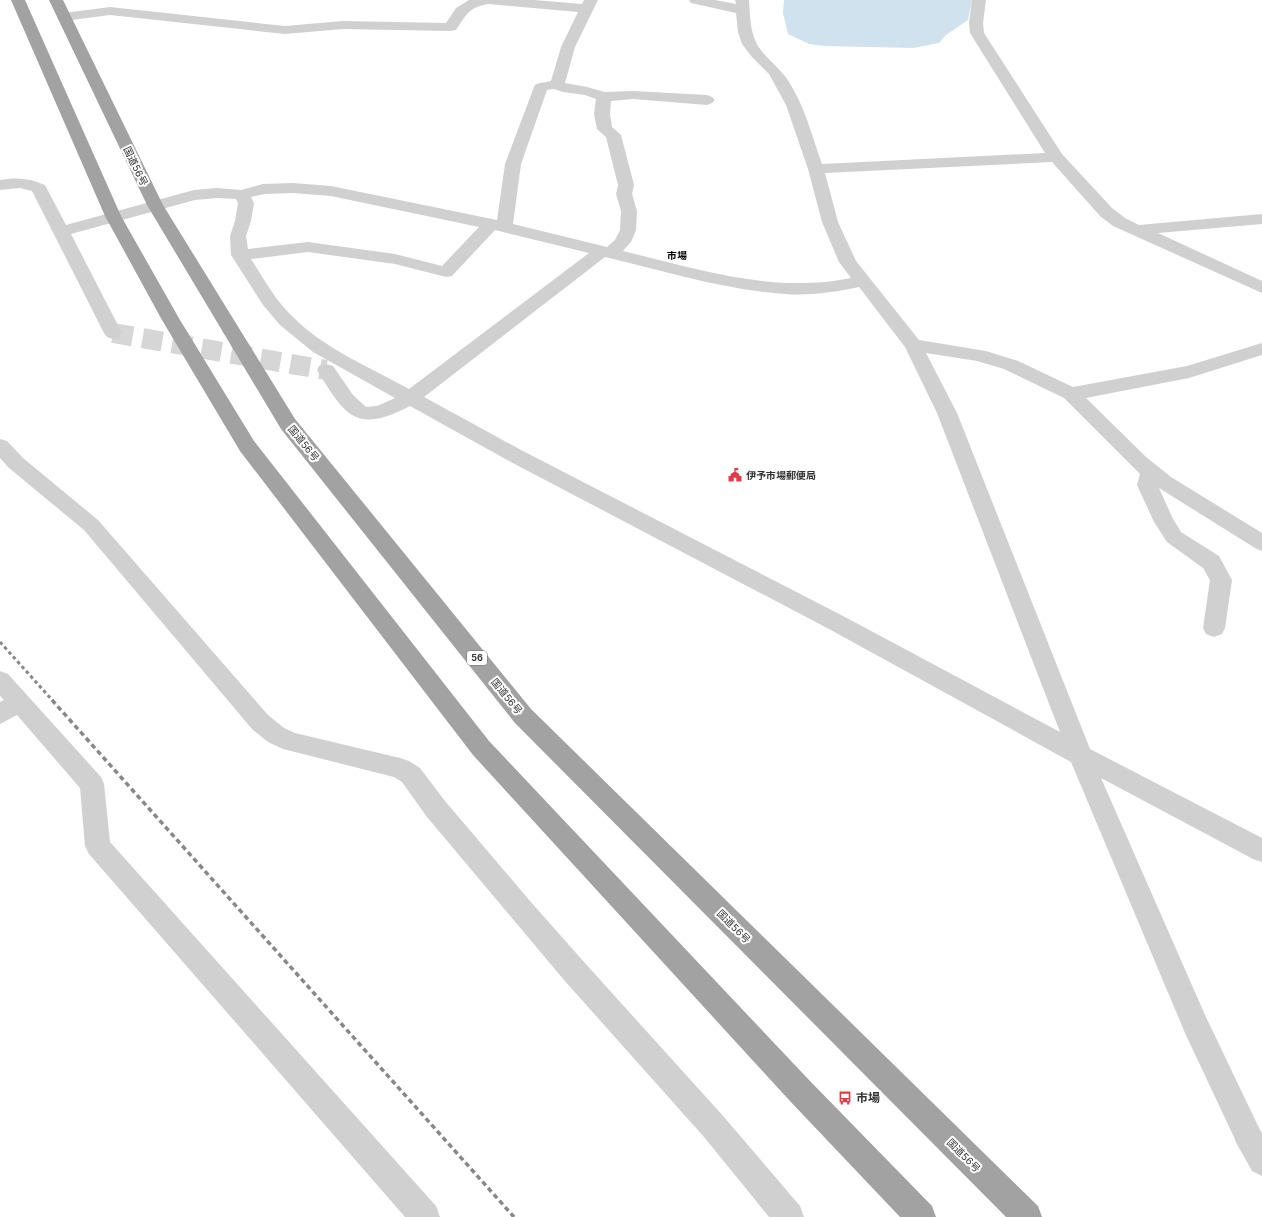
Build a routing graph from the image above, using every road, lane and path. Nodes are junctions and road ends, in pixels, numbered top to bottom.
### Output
1 (18, 0) edge
2 (488, 0) edge
3 (696, 0) edge
4 (980, 0) edge
5 (589, 5) edge
6 (743, 5) edge
7 (60, 8) edge
8 (557, 84) junction
9 (604, 97) junction
10 (707, 100) dead end
11 (1056, 157) junction
12 (816, 169) junction
13 (0, 185) edge
14 (241, 195) junction
15 (155, 205) junction
16 (113, 216) junction
17 (1262, 219) edge
18 (498, 226) junction
19 (1137, 230) junction
20 (62, 231) junction
21 (607, 252) junction
22 (240, 254) junction
23 (862, 281) junction
24 (1262, 288) edge
25 (113, 333) dead end
26 (914, 345) junction
27 (1262, 349) edge
28 (326, 370) tunnel mouth
29 (1071, 394) junction
30 (410, 398) junction
31 (0, 446) edge
32 (1151, 471) junction
33 (1262, 543) edge
34 (1214, 628) dead end
35 (0, 680) edge
36 (10, 708) edge
37 (1080, 755) junction
38 (1262, 851) edge
39 (1256, 1151) edge
40 (425, 1217) edge
41 (789, 1217) edge
42 (921, 1217) edge
43 (1027, 1217) edge

1 - 16 highway
2 - 5 street
2 - 7 street
3 - 6 street
4 - 11 street
5 - 8 street
6 - 12 street
7 - 15 highway, 国道56号 / 56
8 - 9 street
8 - 18 street
9 - 10 street
9 - 21 street
11 - 12 street
11 - 19 street
12 - 23 street
13 - 20 street
14 - 15 street
14 - 18 street
14 - 22 street
15 - 16 street
15 - 43 highway, 国道56号 / 56
16 - 20 street
16 - 42 highway
17 - 19 street
18 - 21 street
18 - 22 street
19 - 24 street
20 - 25 street
21 - 23 street
21 - 30 street
22 - 30 street
23 - 26 street
26 - 29 street
26 - 37 street
27 - 29 street
28 - 30 street
29 - 32 street
30 - 37 street
31 - 41 street
32 - 33 street
32 - 34 street
35 - 36 street
36 - 40 street
37 - 38 street
37 - 39 street

